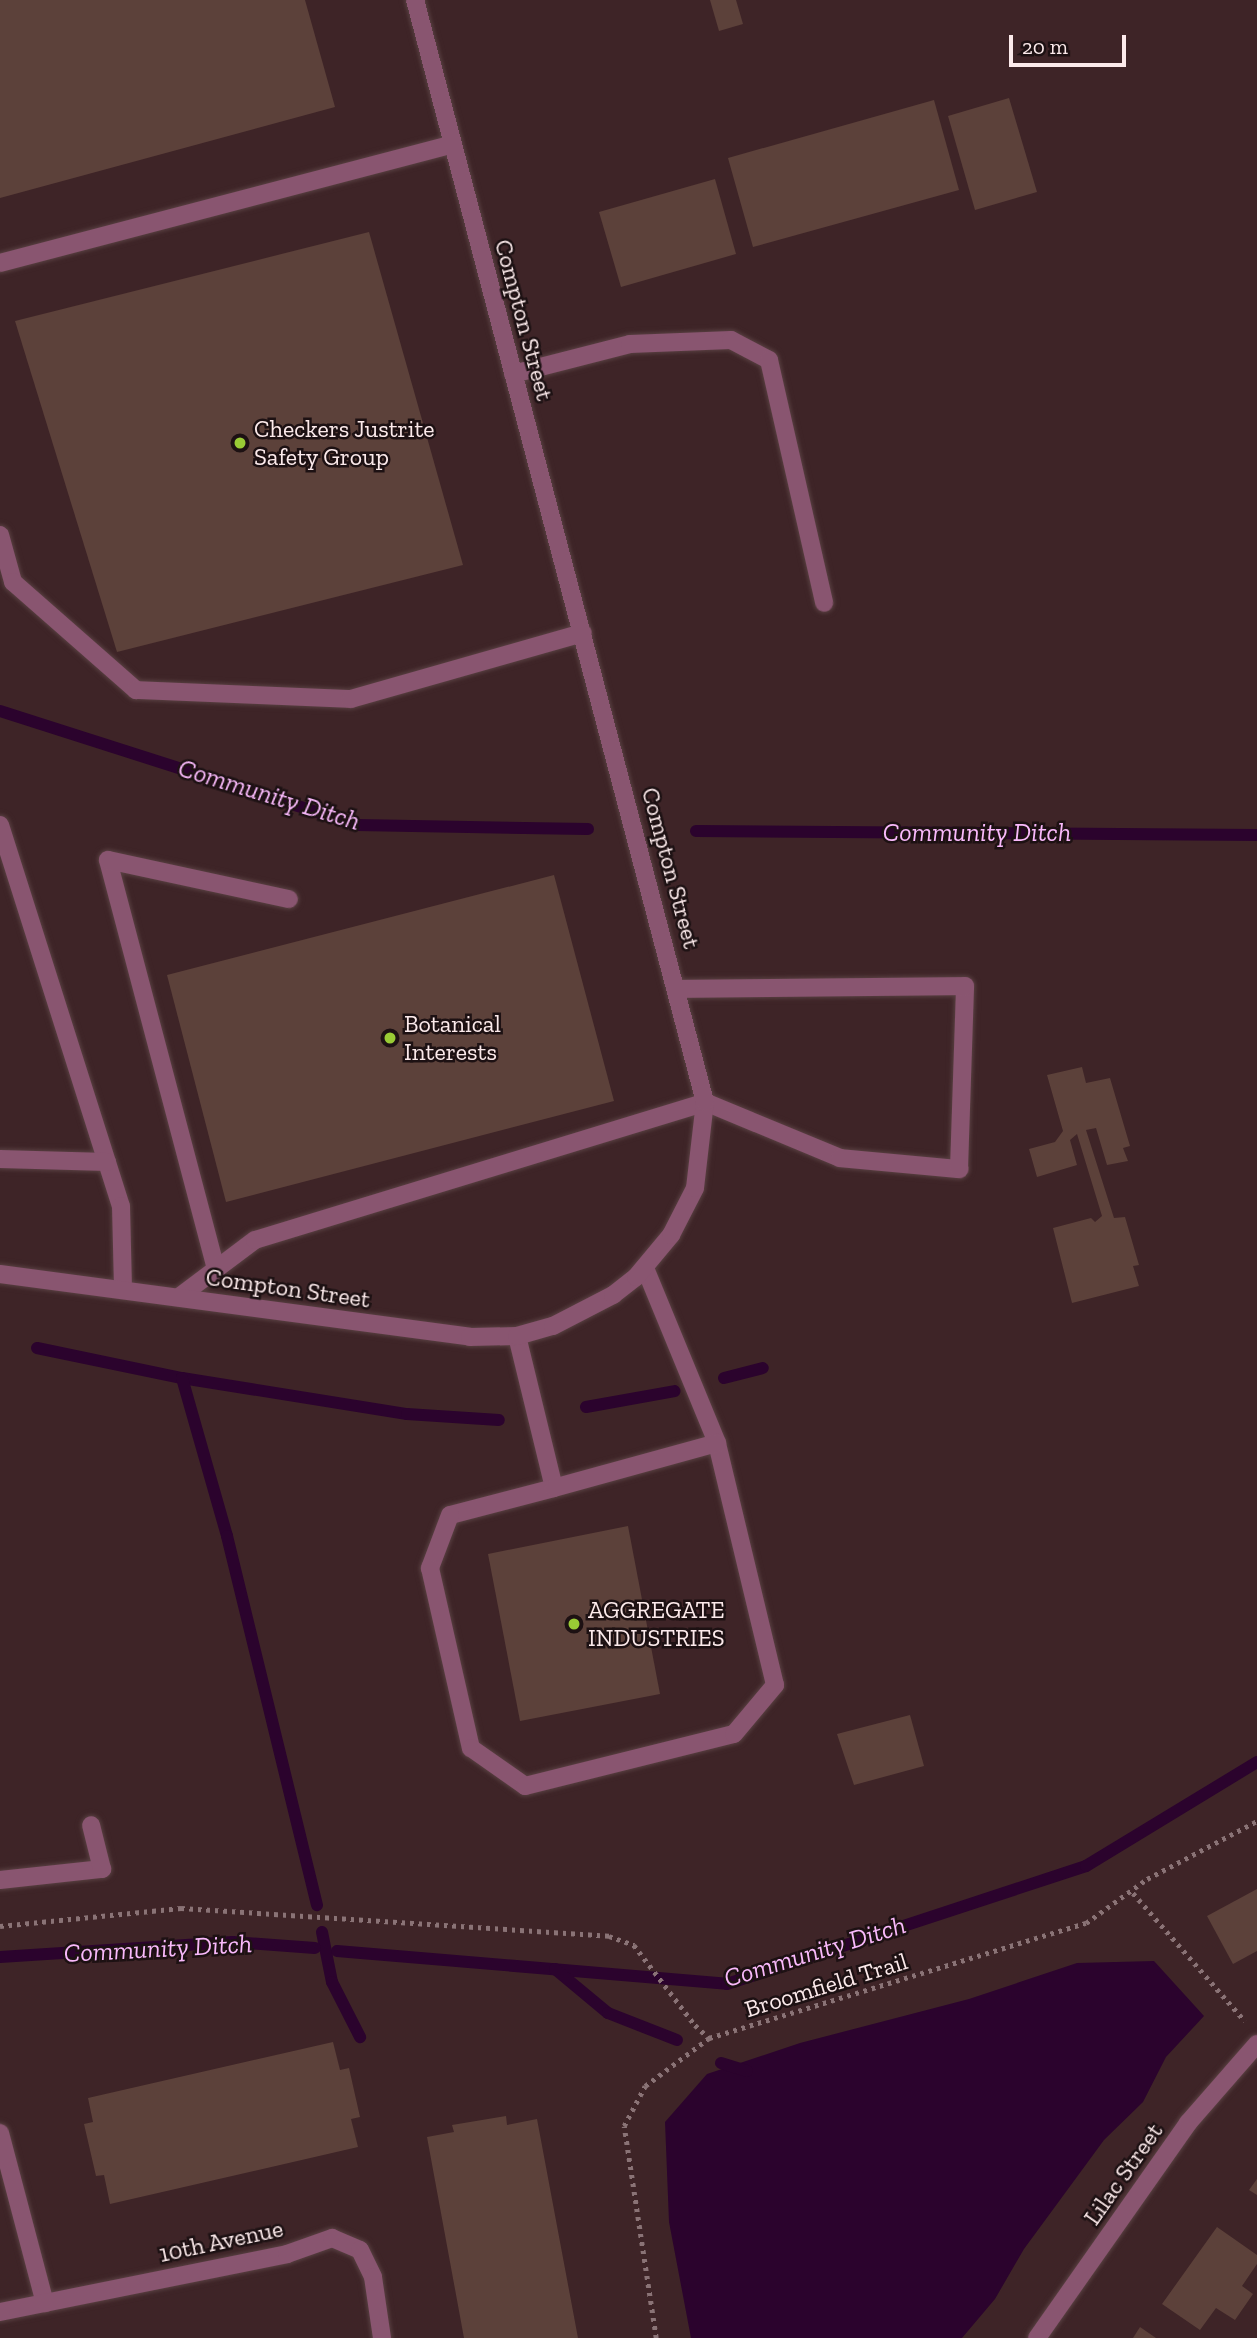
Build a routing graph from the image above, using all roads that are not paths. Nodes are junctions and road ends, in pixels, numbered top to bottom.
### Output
1 (415, 0) edge
2 (451, 145) junction
3 (0, 263) edge
4 (513, 374) junction
5 (0, 535) edge
6 (824, 604) dead end
7 (583, 632) junction
8 (0, 825) edge
9 (289, 899) dead end
10 (677, 989) junction
11 (705, 1102) junction
12 (0, 1159) edge
13 (107, 1162) junction
14 (645, 1268) junction
15 (216, 1269) junction
16 (0, 1274) edge
17 (123, 1290) junction
18 (179, 1297) junction
19 (517, 1336) junction
20 (717, 1443) junction
21 (554, 1488) junction
22 (91, 1825) dead end
23 (0, 1880) edge
24 (1257, 2044) edge
25 (0, 2133) edge
26 (45, 2303) junction
27 (0, 2312) edge
28 (382, 2338) edge
29 (1037, 2338) edge

1 - 2 street, Compton Street
2 - 3 street
2 - 4 street, Compton Street
4 - 6 street
4 - 7 street, Compton Street
5 - 7 street
7 - 10 street, Compton Street
8 - 13 street
9 - 15 street
10 - 11 street, Compton Street
10 - 11 street
11 - 14 street, Compton Street
11 - 15 street
12 - 13 street
13 - 17 street
14 - 19 street, Compton Street
14 - 20 street
15 - 18 street
16 - 17 street, Compton Street
17 - 18 street, Compton Street
18 - 19 street, Compton Street
19 - 21 street
20 - 21 street
20 - 21 street
22 - 23 street
24 - 29 street, Lilac Street
25 - 26 street
26 - 27 street, 10th Avenue
26 - 28 street, 10th Avenue

